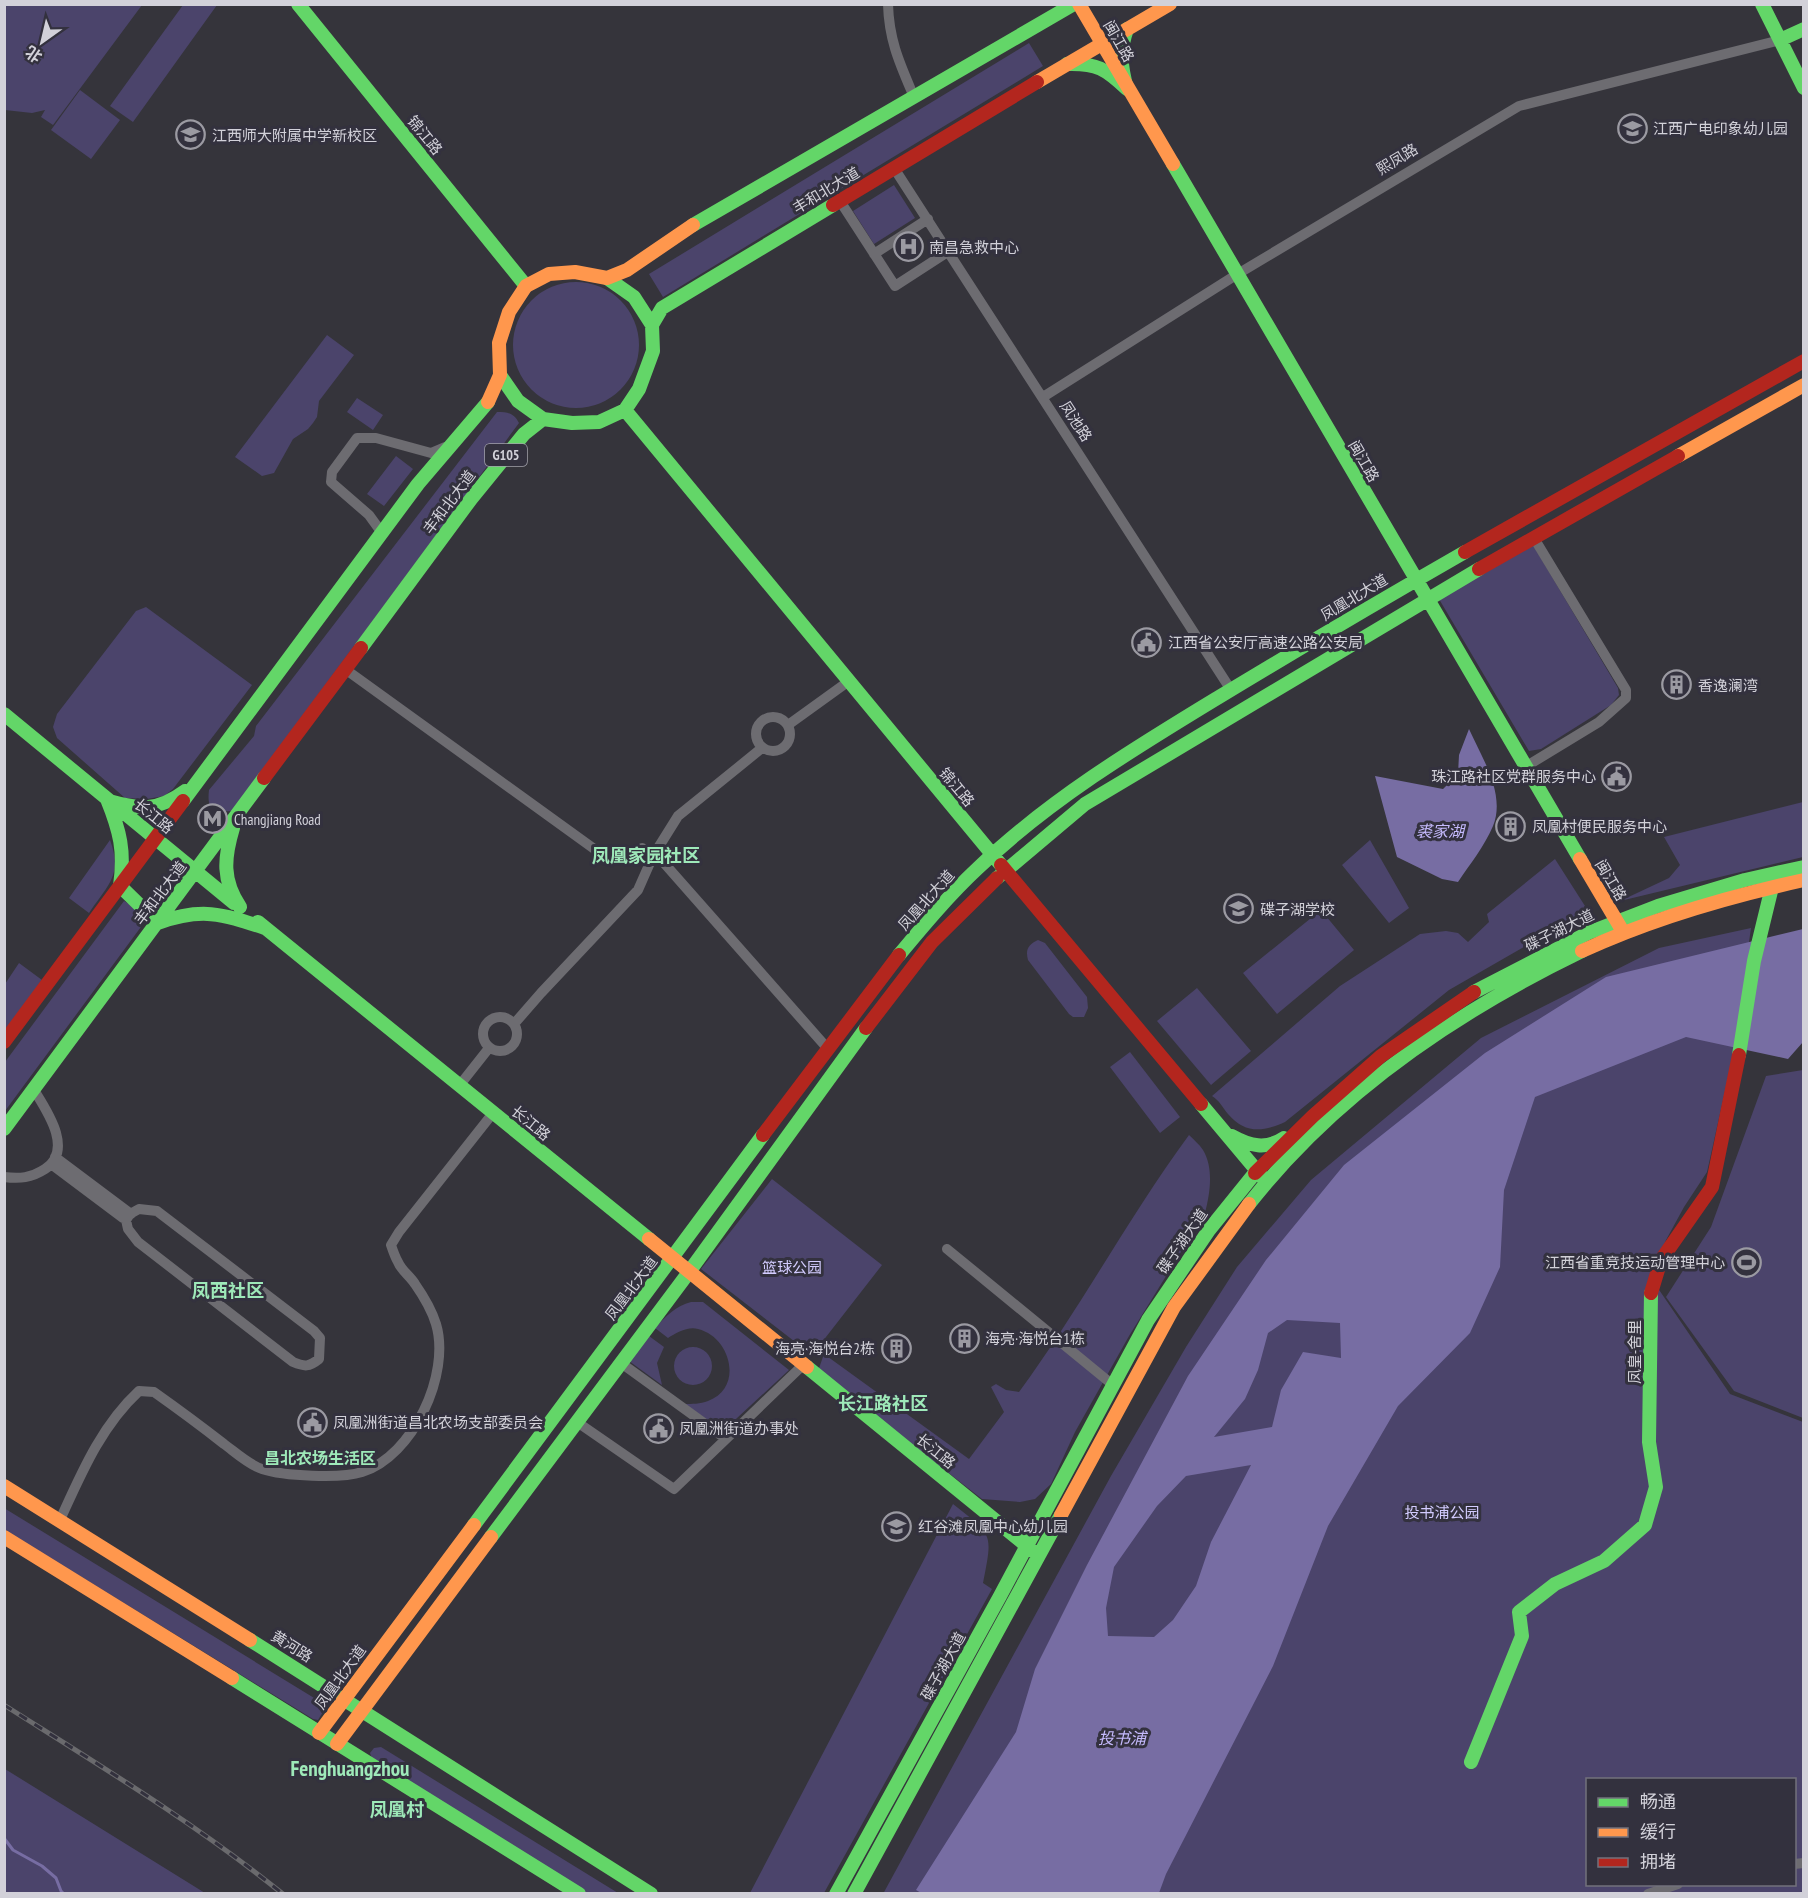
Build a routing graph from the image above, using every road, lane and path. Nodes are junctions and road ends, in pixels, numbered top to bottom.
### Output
1 (298, 4) edge
2 (888, 4) edge
3 (1052, 4) edge
4 (1074, 4) edge
5 (1079, 4) edge
6 (1170, 4) edge
7 (1762, 4) edge
8 (1039, 25) junction
9 (1127, 29) junction
10 (1803, 29) edge
11 (1803, 37) edge
12 (1781, 43) junction
13 (1101, 44) junction
14 (1066, 64) junction
15 (1803, 88) edge
16 (1127, 89) junction
17 (914, 97) junction
18 (894, 168) junction
19 (840, 201) junction
20 (928, 219) junction
21 (949, 251) junction
22 (874, 254) junction
23 (1236, 274) junction
24 (607, 278) junction
25 (526, 286) junction
26 (652, 325) junction
27 (1803, 361) edge
28 (500, 375) junction
29 (1803, 385) edge
30 (1043, 397) junction
31 (625, 410) junction
32 (543, 419) junction
33 (453, 443) junction
34 (382, 532) junction
35 (1534, 538) junction
36 (1415, 580) junction
37 (1426, 599) junction
38 (345, 669) junction
39 (849, 681) junction
40 (1231, 690) junction
41 (4, 714) edge
42 (243, 720) junction
43 (788, 725) junction
44 (762, 748) junction
45 (1525, 767) junction
46 (199, 779) junction
47 (108, 800) junction
48 (237, 816) junction
49 (160, 843) junction
50 (992, 855) junction
51 (653, 856) junction
52 (1803, 867) edge
53 (1005, 870) junction
54 (196, 872) junction
55 (1803, 880) edge
56 (120, 886) junction
57 (1772, 887) junction
58 (240, 908) junction
59 (158, 923) junction
60 (1620, 927) junction
61 (265, 928) junction
62 (514, 1024) junction
63 (4, 1042) edge
64 (489, 1048) junction
65 (828, 1049) junction
66 (459, 1086) junction
67 (34, 1090) junction
68 (494, 1113) junction
69 (1312, 1116) junction
70 (1220, 1126) junction
71 (4, 1129) edge
72 (53, 1161) junction
73 (1257, 1171) junction
74 (4, 1177) edge
75 (1267, 1182) junction
76 (129, 1217) junction
77 (947, 1250) dead end
78 (673, 1259) junction
79 (689, 1272) junction
80 (621, 1363) junction
81 (804, 1365) junction
82 (1113, 1385) junction
83 (578, 1422) junction
84 (726, 1439) junction
85 (4, 1486) edge
86 (60, 1520) junction
87 (4, 1537) edge
88 (1032, 1550) junction
89 (345, 1698) junction
90 (362, 1709) junction
91 (319, 1733) junction
92 (337, 1744) junction
93 (1471, 1762) dead end
94 (1671, 1886) edge
95 (579, 1893) edge
96 (651, 1893) edge
97 (836, 1893) edge
98 (854, 1893) edge
99 (1648, 1893) edge

1 - 25 main road, 锦江路
2 - 17 street
3 - 8 main road
4 - 8 main road
5 - 13 main road, 闽江路
6 - 9 main road, 丰和北大道
7 - 12 main road
8 - 17 main road
9 - 13 main road, 丰和北大道
9 - 16 main road
10 - 12 main road, 熙凤路
11 - 12 main road, 熙凤路
12 - 15 main road
12 - 23 street, 熙凤路
13 - 14 main road, 丰和北大道
13 - 16 main road, 闽江路
14 - 16 main road
14 - 18 main road, 丰和北大道
16 - 23 main road, 闽江路
17 - 24 main road
18 - 19 main road, 丰和北大道
18 - 20 street, 凤池路
19 - 22 street
19 - 26 main road, 丰和北大道
20 - 21 street, 凤池路
20 - 22 street
21 - 22 street
21 - 30 street, 凤池路
23 - 30 street, 熙凤路
23 - 36 main road, 闽江路
24 - 25 main road
24 - 26 main road
25 - 28 main road
26 - 31 main road
27 - 36 main road, 凤凰北大道
28 - 32 main road
28 - 33 main road
29 - 35 main road
30 - 40 street, 凤池路
31 - 32 main road
31 - 39 main road, 锦江路
32 - 38 main road, 丰和北大道 / G105
33 - 34 main road
33 - 34 street
34 - 42 main road
35 - 37 main road
35 - 45 street
36 - 37 main road, 闽江路
36 - 40 main road, 凤凰北大道
37 - 45 main road, 闽江路
37 - 53 main road
38 - 48 main road, 丰和北大道 / G105
38 - 51 street
39 - 43 street
39 - 50 main road, 锦江路
40 - 50 main road, 凤凰北大道
41 - 47 main road, 长江路
42 - 46 main road
42 - 49 main road
43 - 44 street
43 - 44 street
44 - 51 street
45 - 60 main road, 闽江路
46 - 47 main road
46 - 49 main road
47 - 49 main road, 长江路
47 - 56 main road
48 - 54 main road, 丰和北大道 / G105
48 - 58 main road
49 - 54 main road, 长江路
49 - 56 main road
50 - 53 main road, 锦江路
50 - 65 main road, 凤凰北大道
51 - 62 street
51 - 65 street
52 - 60 main road, 碟子湖大道
53 - 70 main road, 锦江路
53 - 79 main road
54 - 58 main road, 长江路
54 - 59 main road, 丰和北大道 / G105
55 - 57 main road, 碟子湖大道
56 - 59 main road
56 - 63 main road
57 - 60 main road, 碟子湖大道
57 - 93 main road, 凤皇-舍里
58 - 61 main road, 长江路
59 - 61 main road
59 - 67 main road, 丰和北大道 / G105
60 - 69 main road, 碟子湖大道
60 - 75 main road, 碟子湖大道
61 - 66 main road, 长江路
62 - 64 street
62 - 64 street
64 - 66 street
65 - 78 main road, 凤凰北大道
66 - 68 main road, 长江路
67 - 71 main road, 丰和北大道 / G105
67 - 72 street
68 - 78 main road, 长江路
68 - 86 street
69 - 70 main road
69 - 73 main road, 碟子湖大道
70 - 73 main road, 锦江路
72 - 74 street
72 - 76 street
73 - 75 main road, 锦江路
73 - 82 main road, 碟子湖大道
75 - 88 main road, 碟子湖大道
76 - 76 street
77 - 82 street
78 - 79 main road, 长江路
78 - 89 main road, 凤凰北大道
79 - 80 main road
79 - 81 main road, 长江路
80 - 83 main road
80 - 84 street
81 - 84 street
81 - 88 main road, 长江路
82 - 88 main road, 碟子湖大道
83 - 84 street
83 - 90 main road
85 - 86 main road, 黄河路
86 - 89 main road, 黄河路
87 - 91 main road
88 - 97 main road, 碟子湖大道
88 - 98 main road, 碟子湖大道
89 - 90 main road, 黄河路
89 - 91 main road, 凤凰北大道
90 - 92 main road
90 - 96 main road, 黄河路
91 - 92 main road
92 - 95 main road
94 - 99 street

